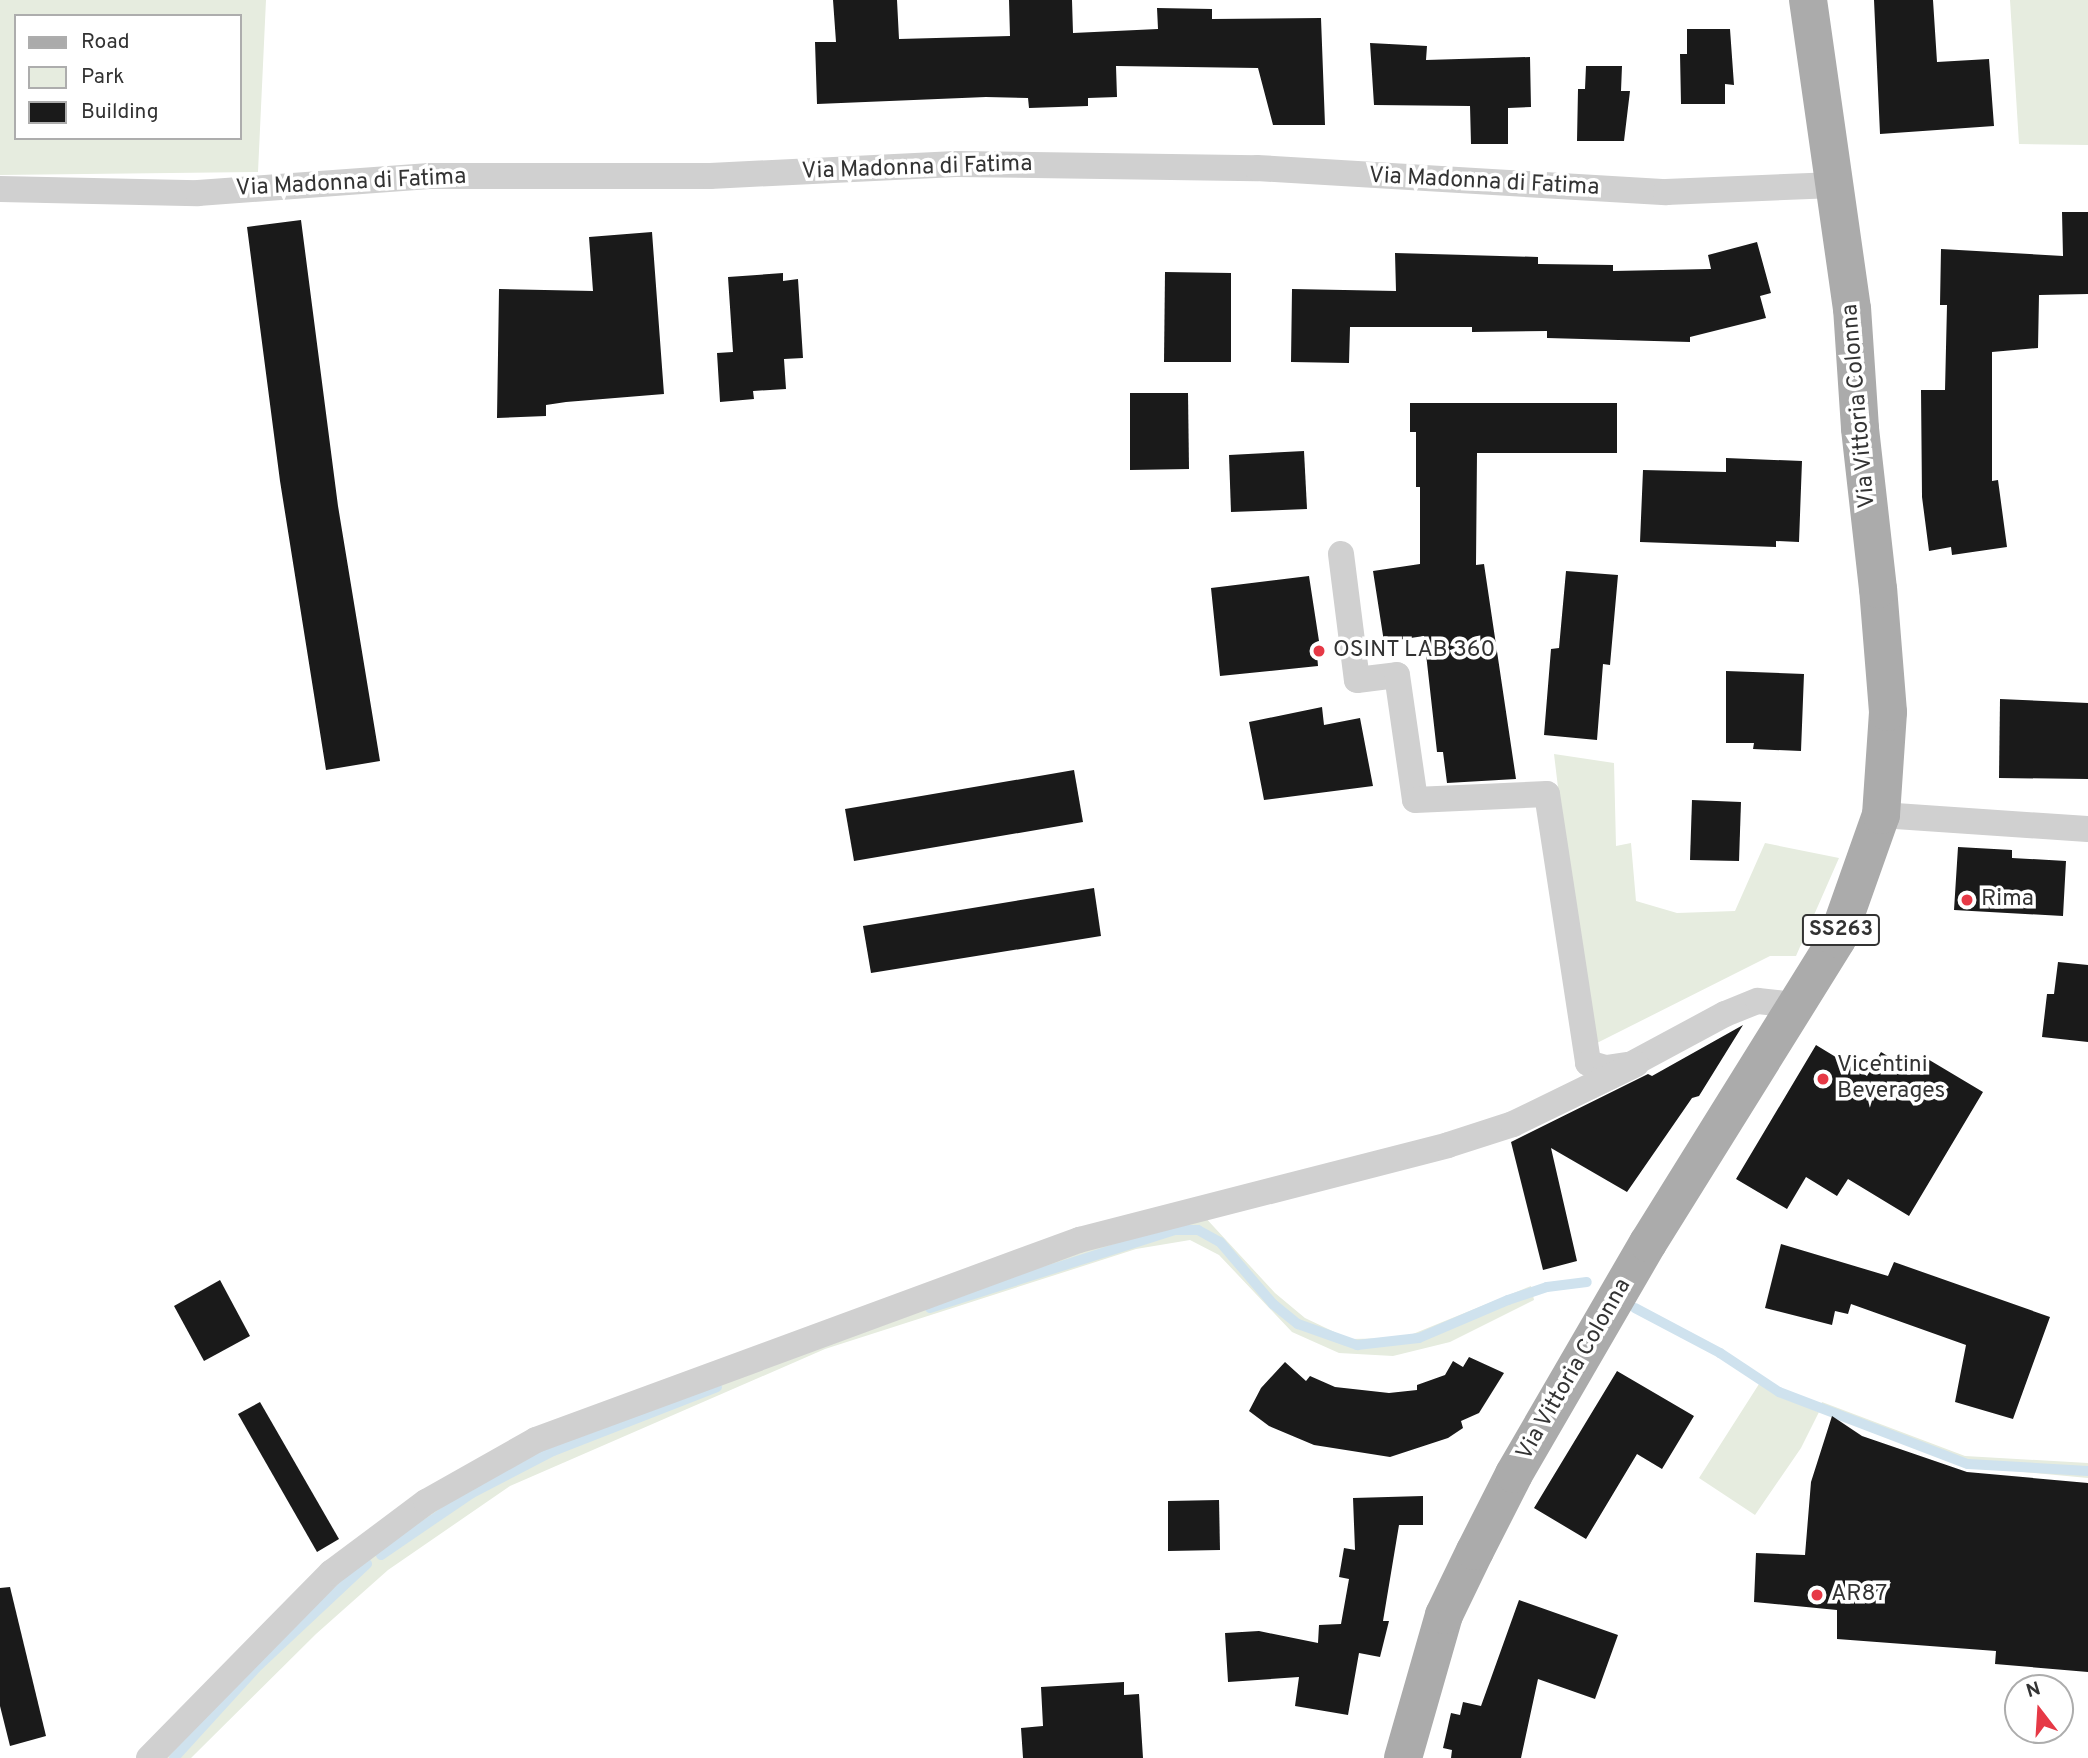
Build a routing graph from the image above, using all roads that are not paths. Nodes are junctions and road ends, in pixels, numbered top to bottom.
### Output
1 (1808, 0) edge
2 (1835, 185) junction
3 (0, 190) edge
4 (1341, 554) dead end
5 (1881, 815) junction
6 (2088, 829) edge
7 (1797, 1005) junction
8 (1634, 1064) junction
9 (149, 1758) edge
10 (1403, 1758) edge

1 - 2 main road, Via Vittoria Colonna / SS263
2 - 3 street, Via Madonna di Fatima
2 - 5 main road, Via Vittoria Colonna / SS263
4 - 8 street
5 - 6 street
5 - 7 main road, Via Vittoria Colonna / SS263
7 - 8 street
7 - 10 main road, Via Vittoria Colonna / SS263
8 - 9 street

